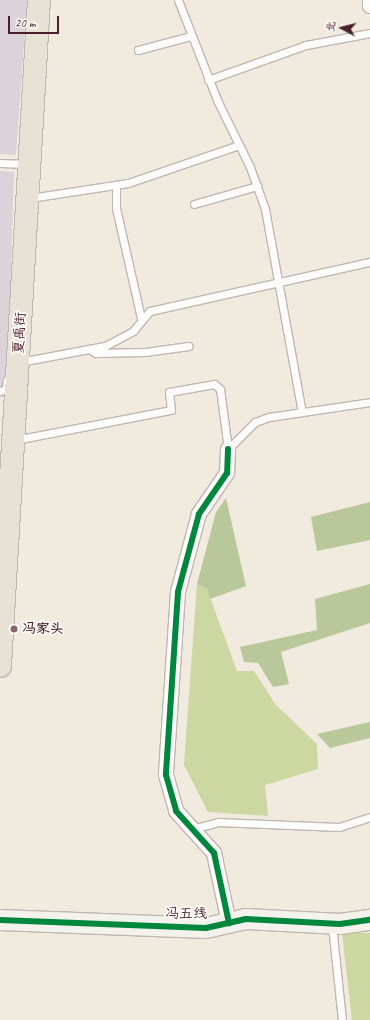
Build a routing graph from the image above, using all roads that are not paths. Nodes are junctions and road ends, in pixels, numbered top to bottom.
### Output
1 (39, 0) edge
2 (178, 0) edge
3 (370, 0) edge
4 (370, 6) edge
5 (370, 33) edge
6 (191, 36) junction
7 (138, 50) dead end
8 (208, 80) junction
9 (239, 144) junction
10 (0, 162) edge
11 (30, 164) junction
12 (116, 185) junction
13 (257, 186) junction
14 (28, 198) junction
15 (194, 204) dead end
16 (370, 262) edge
17 (278, 282) junction
18 (142, 318) junction
19 (189, 346) dead end
20 (89, 349) junction
21 (18, 362) junction
22 (0, 391) edge
23 (370, 402) edge
24 (302, 412) junction
25 (13, 440) junction
26 (228, 449) junction
27 (3, 565) edge
28 (1, 643) edge
29 (0, 666) edge
30 (370, 816) edge
31 (192, 829) junction
32 (0, 920) edge
33 (370, 920) edge
34 (229, 923) junction
35 (332, 923) junction
36 (342, 1020) edge

1 - 11 main road, 夏禹街
2 - 6 lane
3 - 4 street
5 - 8 lane
6 - 7 lane
6 - 8 lane
8 - 9 lane
9 - 12 lane
9 - 13 lane
10 - 11 lane
11 - 14 main road, 夏禹街
12 - 14 lane
12 - 18 lane
13 - 15 lane
13 - 17 lane
14 - 21 main road, 夏禹街
16 - 17 lane
17 - 18 lane
17 - 24 lane
18 - 20 lane
19 - 20 lane
20 - 21 lane
21 - 22 lane
21 - 25 main road, 夏禹街
23 - 24 lane
24 - 26 lane
25 - 26 lane
25 - 27 main road, 夏禹街
26 - 31 street
27 - 28 main road, 夏禹街
28 - 29 main road, 夏禹街
30 - 31 lane
31 - 34 street
32 - 34 street, 冯五线
33 - 35 street, 冯五线
34 - 35 street, 冯五线
35 - 36 lane

